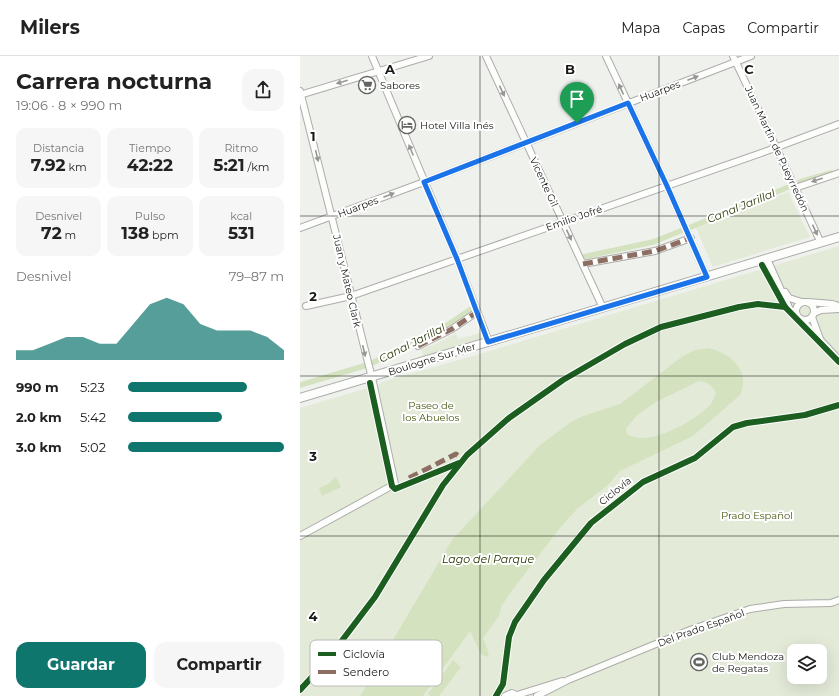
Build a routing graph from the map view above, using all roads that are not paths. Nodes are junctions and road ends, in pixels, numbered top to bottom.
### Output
1 (372, 56) edge
2 (429, 56) edge
3 (486, 56) edge
4 (606, 56) edge
5 (751, 56) edge
6 (734, 59) edge
7 (380, 72) junction
8 (300, 94) edge
9 (628, 103) junction
10 (839, 124) edge
11 (526, 143) junction
12 (776, 148) junction
13 (839, 173) edge
14 (424, 182) junction
15 (667, 186) junction
16 (795, 188) junction
17 (332, 217) junction
18 (563, 222) junction
19 (300, 228) edge
20 (839, 237) edge
21 (690, 238) junction
22 (821, 243) junction
23 (457, 259) junction
24 (767, 259) junction
25 (583, 264) junction
26 (707, 277) junction
27 (780, 286) junction
28 (351, 296) junction
29 (805, 302) junction
30 (306, 306) dead end
31 (839, 307) edge
32 (603, 308) junction
33 (477, 312) junction
34 (796, 312) junction
35 (813, 315) junction
36 (801, 319) junction
37 (488, 342) junction
38 (821, 342) junction
39 (418, 346) dead end
40 (839, 360) edge
41 (370, 377) junction
42 (300, 398) edge
43 (300, 536) edge
44 (839, 600) edge
45 (568, 680) junction
46 (518, 695) edge
47 (505, 696) edge
48 (538, 696) edge

1 - 7 street
2 - 7 street
3 -> 11 street, Vicente Gil
9 -> 4 street
5 - 6 street, Huarpes
9 -> 6 street, Huarpes
6 - 12 street, Juan Martín de Pueyrredón
7 -> 8 street
14 -> 7 street
8 -> 17 street, Juan y Mateo Clark
9 - 11 street, Huarpes
9 - 15 street
10 - 12 street, Emilio Jofré
11 - 14 street, Huarpes
11 - 18 street, Vicente Gil
12 - 15 street, Emilio Jofré
12 - 16 street, Juan Martín de Pueyrredón
13 -> 16 street
17 -> 14 street, Huarpes
14 - 23 street
15 - 18 street, Emilio Jofré
15 - 21 street
16 -> 22 street, Juan Martín de Pueyrredón
17 - 19 street, Huarpes
17 - 28 street, Juan y Mateo Clark
18 - 23 street, Emilio Jofré
18 -> 25 street, Vicente Gil
20 - 22 main road, Boulogne Sur Mer
21 - 25 street
21 - 26 street
22 - 24 main road, Boulogne Sur Mer
23 - 28 street, Emilio Jofré
23 - 33 street
24 - 26 main road, Boulogne Sur Mer
24 - 27 street
25 - 32 street, Vicente Gil
26 - 32 main road, Boulogne Sur Mer
27 - 29 street
27 - 34 street
28 - 30 street, Emilio Jofré
28 -> 41 street, Juan y Mateo Clark
29 - 31 street
29 - 34 street
29 - 35 street
31 - 35 street
32 - 37 main road, Boulogne Sur Mer
33 - 37 street
33 - 39 street
34 - 36 street
35 - 36 street
35 - 38 street
36 - 38 street
37 - 41 main road, Boulogne Sur Mer
38 - 40 street
41 - 42 main road, Boulogne Sur Mer
41 - 43 street, Juan y Mateo Clark
44 - 45 street, Del Prado Español
45 - 46 street, Del Prado Español
45 - 48 street, Del Prado Español
46 - 47 street, Del Prado Español

